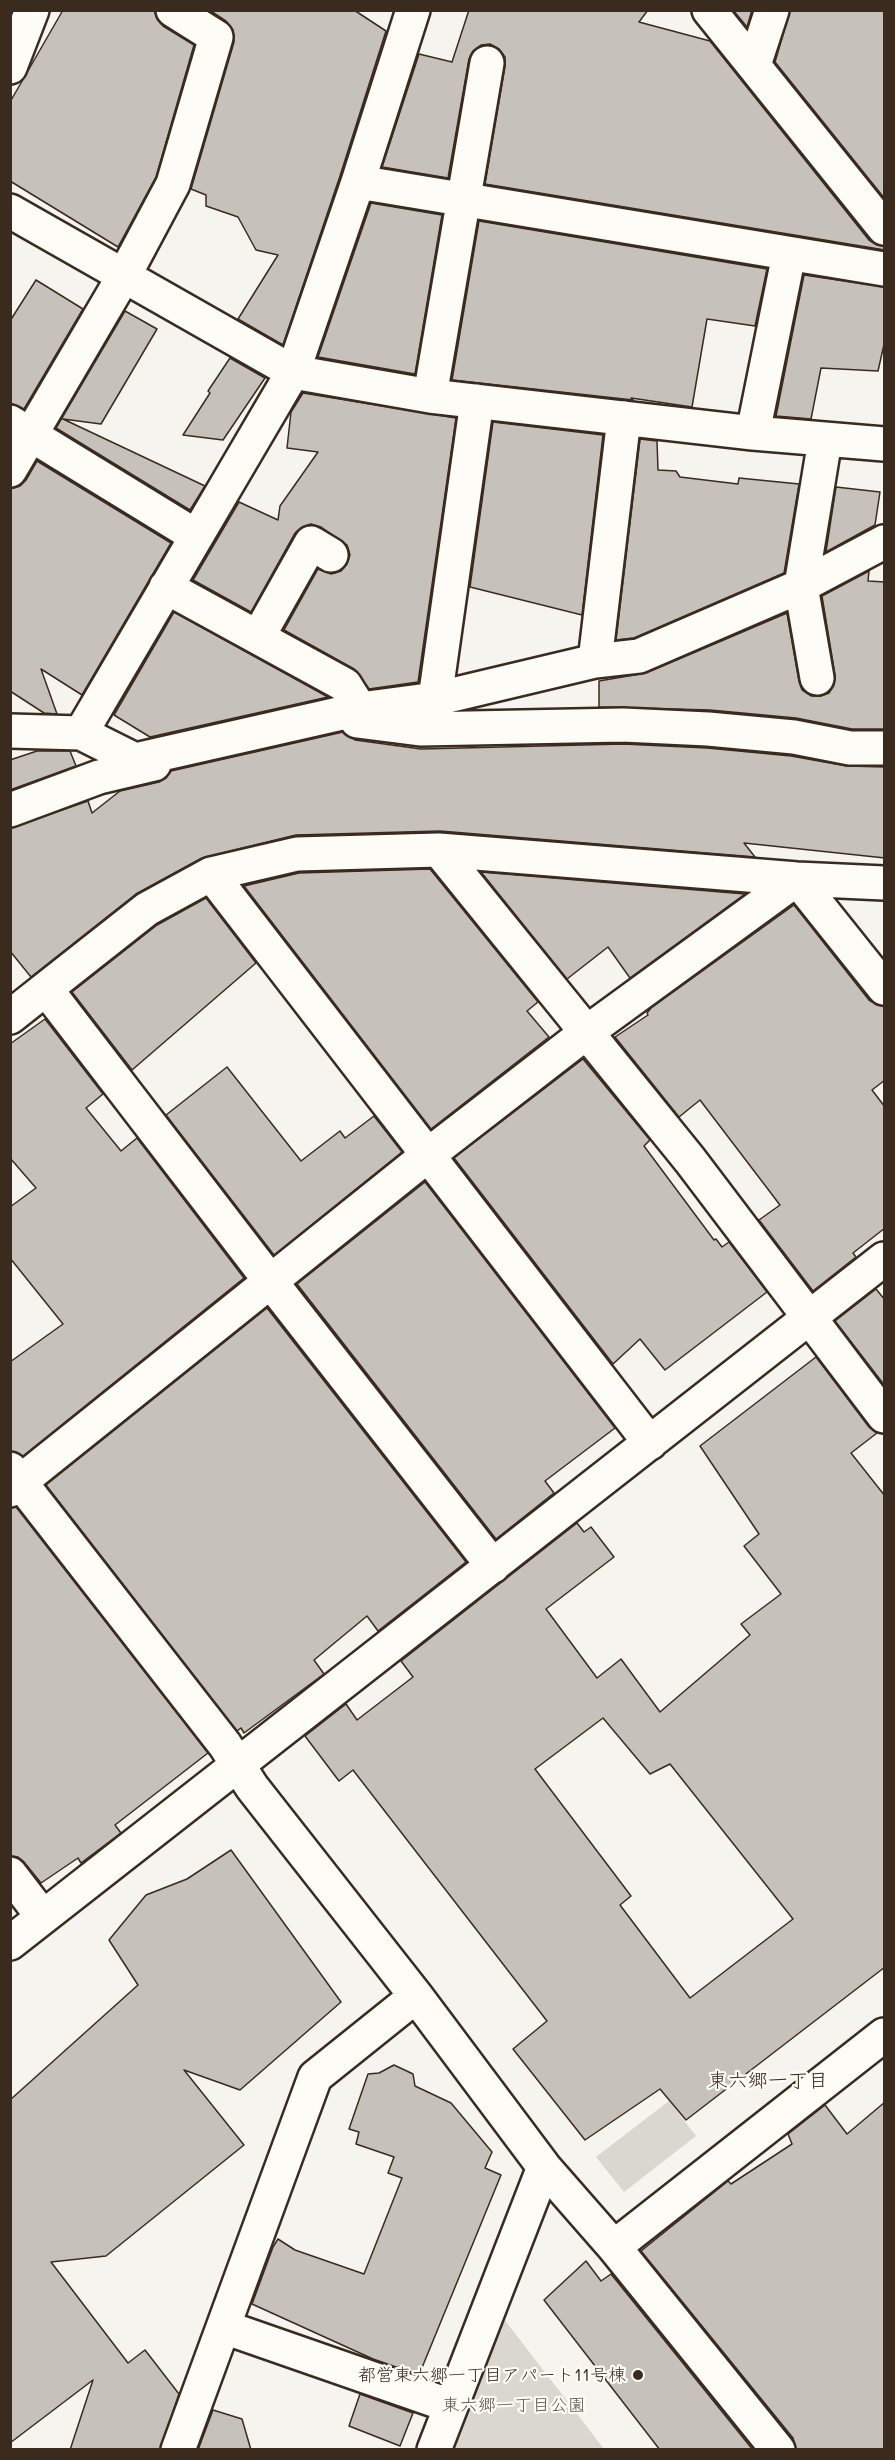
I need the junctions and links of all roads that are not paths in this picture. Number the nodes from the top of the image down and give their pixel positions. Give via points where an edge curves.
1 (32, 10) edge
2 (173, 10) edge
3 (709, 10) edge
4 (772, 10) edge
5 (407, 13) edge
6 (487, 63) dead end
7 (754, 65) junction
8 (10, 67) edge
9 (358, 182) junction
10 (463, 198) junction
11 (10, 211) edge
12 (885, 228) edge
13 (789, 254) junction
14 (885, 269) edge
15 (124, 274) junction
16 (292, 372) junction
17 (430, 396) junction
18 (477, 401) junction
19 (624, 418) junction
20 (21, 429) edge
21 (753, 433) junction
22 (825, 440) junction
23 (885, 444) edge
24 (10, 470) edge
25 (196, 536) junction
26 (885, 542) edge
27 (330, 555) dead end
28 (801, 586) junction
29 (166, 587) junction
30 (258, 637) junction
31 (595, 662) junction
32 (817, 678) dead end
33 (435, 699) junction
34 (360, 709) junction
35 (11, 730) edge
36 (81, 733) junction
37 (885, 748) edge
38 (10, 810) edge
39 (439, 850) junction
40 (211, 874) junction
41 (797, 879) junction
42 (885, 883) edge
43 (885, 988) edge
44 (46, 989) junction
45 (10, 1017) edge
46 (587, 1032) junction
47 (428, 1155) junction
48 (885, 1259) edge
49 (270, 1282) junction
50 (808, 1319) junction
51 (885, 1416) edge
52 (650, 1443) junction
53 (14, 1480) edge
54 (493, 1566) junction
55 (237, 1764) junction
56 (10, 1874) edge
57 (44, 1917) junction
58 (10, 1943) edge
59 (416, 1996) junction
60 (885, 2035) edge
61 (544, 2167) junction
62 (614, 2247) junction
63 (224, 2327) junction
64 (451, 2406) junction
65 (178, 2450) edge
66 (434, 2450) edge
67 (778, 2450) edge

1 - 8 street
2 - 15 street via 216,37 174,184
3 - 7 street
4 - 7 street
5 - 9 street
6 - 10 street
7 - 12 street
9 - 10 street
9 - 16 street
10 - 13 street
10 - 17 street
11 - 15 street
13 - 14 street
13 - 21 street
15 - 16 street
15 - 20 street
16 - 17 street
16 - 25 street
17 - 18 street
18 - 19 street
18 - 33 street
19 - 21 street
19 - 31 street
20 - 24 street
20 - 25 street
21 - 22 street
22 - 23 street
22 - 28 street
25 - 29 street
26 - 28 street
27 - 30 street via 311,543
28 - 31 street via 639,656
28 - 32 street
29 - 30 street
29 - 36 street
30 - 34 street via 345,685
31 - 33 street
33 - 34 street
34 - 36 street via 135,760
35 - 36 street
37 - 38 street via 850,748 795,737 697,728 611,725 420,729 358,720 99,777
39 - 40 street via 297,854
39 - 41 street
39 - 46 street
40 - 44 street via 147,909
40 - 47 street
41 - 42 street
41 - 43 street
41 - 46 street
44 - 45 street
44 - 49 street
46 - 47 street
46 - 50 street via 690,1160
47 - 49 street
47 - 52 street
48 - 50 street
49 - 53 street
49 - 54 street
50 - 51 street
50 - 52 street
52 - 54 street
53 - 55 street
54 - 55 street
55 - 57 street
55 - 59 street
56 - 57 street
57 - 58 street
59 - 61 street
59 - 63 street via 315,2078
60 - 62 street
61 - 62 street
61 - 64 street
62 - 67 street
63 - 64 street
63 - 65 street
64 - 66 street

